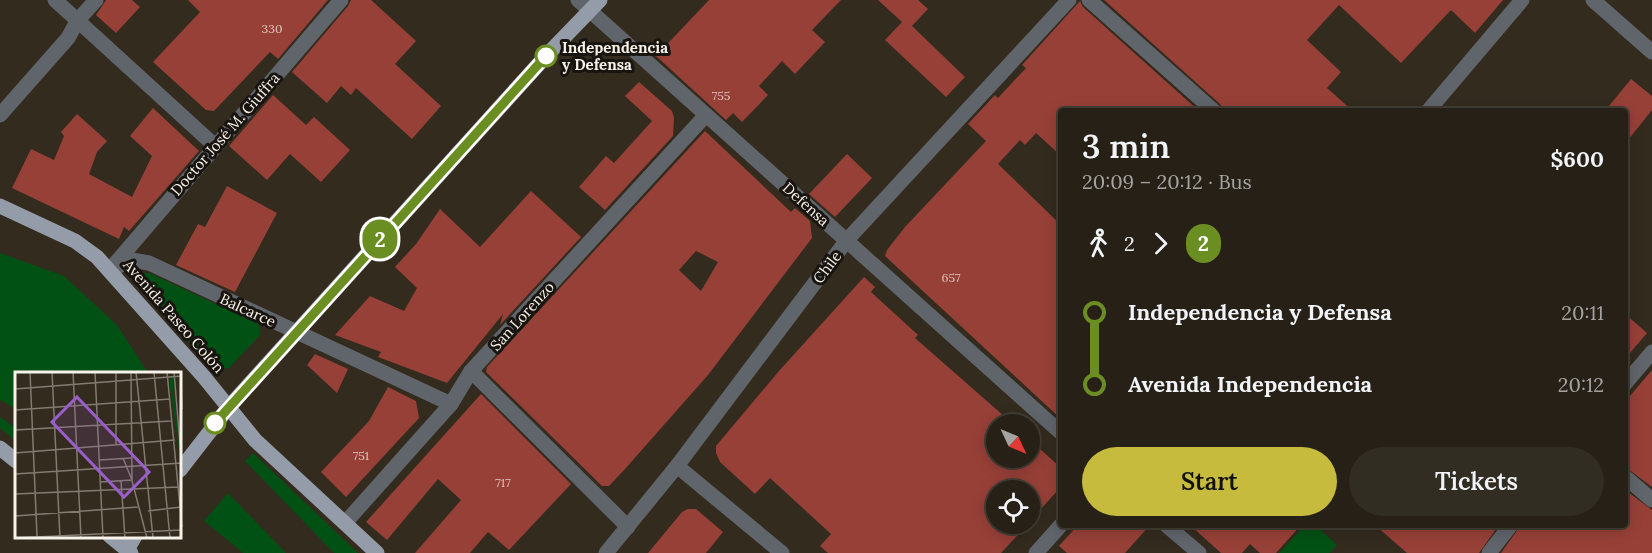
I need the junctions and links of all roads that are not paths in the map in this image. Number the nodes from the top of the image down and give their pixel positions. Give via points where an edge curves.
1 (55, 0) edge
2 (96, 0) edge
3 (341, 0) edge
4 (1069, 0) edge
5 (1089, 0) edge
6 (1522, 0) edge
7 (1593, 0) edge
8 (589, 3) edge
9 (78, 20) junction
10 (1652, 52) edge
11 (1211, 108) edge
12 (1431, 108) edge
13 (0, 115) edge
14 (706, 115) junction
15 (214, 145) junction
16 (0, 206) edge
17 (847, 240) junction
18 (110, 270) junction
19 (296, 333) junction
20 (1652, 352) edge
21 (471, 371) junction
22 (1628, 380) edge
23 (451, 404) junction
24 (228, 408) junction
25 (1058, 430) edge
26 (0, 448) edge
27 (15, 460) edge
28 (677, 466) junction
29 (182, 467) edge
30 (1628, 479) edge
31 (1652, 500) edge
32 (345, 523) junction
33 (628, 527) junction
34 (1058, 528) edge
35 (1170, 528) edge
36 (1509, 528) edge
37 (111, 538) edge
38 (135, 538) edge
39 (129, 552) edge
40 (377, 553) edge
41 (606, 553) edge
42 (782, 553) edge
43 (1036, 553) edge
44 (1199, 553) edge
45 (1489, 553) edge

1 - 9 street
2 - 9 street
3 - 15 street, Doctor José M. Giuffra
4 - 17 street, Chile
5 - 11 street
6 - 12 street
7 - 10 street
8 - 14 street, Defensa
8 - 19 main road
9 - 13 street via 68,38
9 - 15 street
14 - 17 street, Defensa
14 - 21 street, San Lorenzo
15 - 18 street, Doctor José M. Giuffra
16 - 18 main road, Avenida Paseo Colón via 75,241
17 - 25 street, Defensa
17 - 28 street, Chile
18 - 19 street, Balcarce via 132,260 149,263
18 - 24 main road, Avenida Paseo Colón
19 - 23 street, Balcarce
19 - 24 main road
20 - 22 street
21 - 23 street, San Lorenzo
21 - 33 street
23 - 32 street, San Lorenzo
24 - 29 main road
24 - 32 main road, Avenida Paseo Colón via 255,440
26 - 27 main road
28 - 33 street, Chile
28 - 42 street
30 - 31 street
32 - 40 main road, Avenida Paseo Colón
33 - 41 street, Chile
34 - 43 street
35 - 44 street
36 - 45 street
37 - 39 main road
38 - 39 main road

